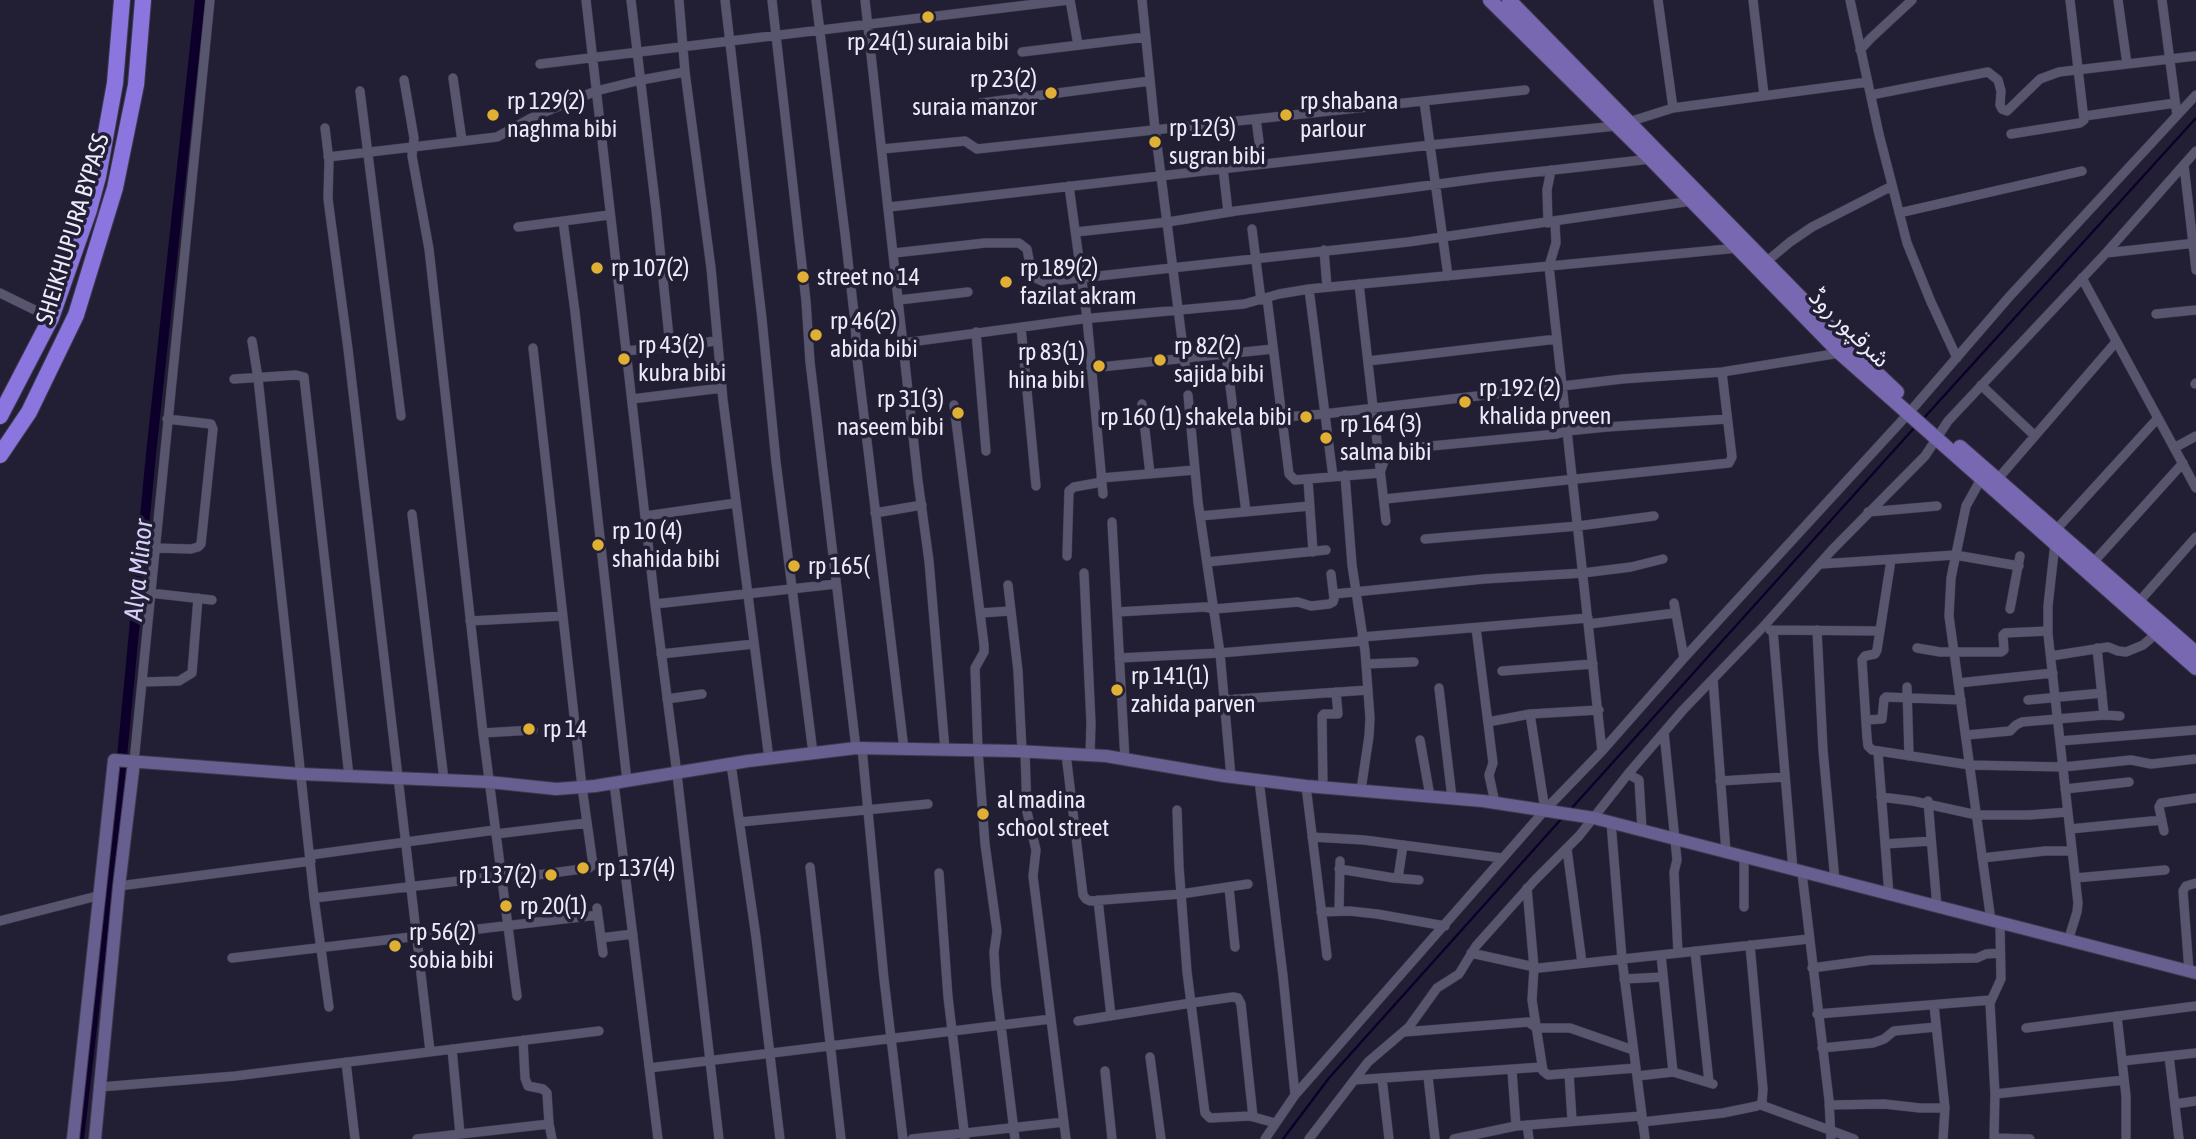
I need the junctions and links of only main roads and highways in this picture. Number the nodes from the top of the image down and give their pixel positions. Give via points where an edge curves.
1 (122, 0) edge
2 (143, 0) edge
3 (1490, 0) edge
4 (1508, 0) edge
5 (1623, 123) junction
6 (1915, 415) junction
7 (0, 416) edge
8 (0, 455) edge
9 (2134, 607) junction
10 (2196, 653) edge
11 (2196, 668) edge

1 - 7 highway, SHEIKHUPURA BYPASS via 115,83 89,210 51,318
2 - 8 highway, SHEIKHUPURA BYPASS via 136,85 117,176 76,315 29,412
3 - 5 main road, شرقپور روڈ
4 - 5 main road, شرقپور روڈ
5 - 6 main road, شرقپور روڈ
5 - 6 main road, شرقپور روڈ via 1651,159 1840,353
6 - 9 main road, شرقپور روڈ
9 - 10 main road, شرقپور روڈ
9 - 11 main road, شرقپور روڈ

